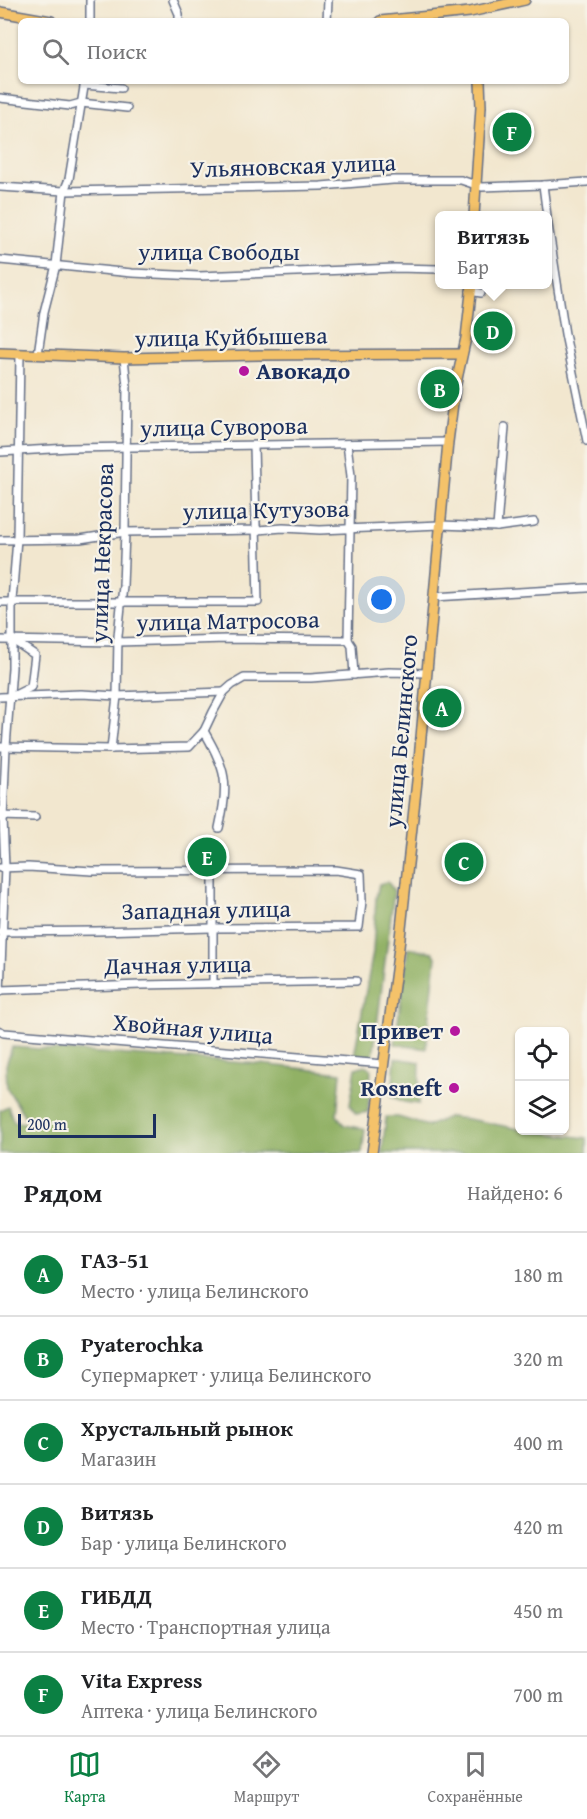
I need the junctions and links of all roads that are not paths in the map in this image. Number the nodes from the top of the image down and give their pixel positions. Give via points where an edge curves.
1 (90, 0) edge
2 (173, 0) edge
3 (328, 0) edge
4 (525, 0) edge
5 (0, 12) edge
6 (471, 17) edge
7 (34, 18) edge
8 (90, 18) edge
9 (179, 18) edge
10 (327, 18) edge
11 (448, 18) edge
12 (84, 84) edge
13 (91, 84) edge
14 (480, 84) edge
15 (121, 88) dead end
16 (0, 98) edge
17 (81, 103) junction
18 (127, 108) dead end
19 (587, 182) edge
20 (476, 185) junction
21 (543, 186) junction
22 (0, 187) edge
23 (64, 191) junction
24 (474, 211) edge
25 (546, 211) edge
26 (552, 250) edge
27 (0, 260) edge
28 (56, 265) junction
29 (435, 269) edge
30 (471, 289) edge
31 (473, 289) edge
32 (481, 293) dead end
33 (0, 353) edge
34 (20, 354) junction
35 (38, 354) junction
36 (462, 354) junction
37 (124, 358) junction
38 (505, 427) dead end
39 (587, 441) edge
40 (448, 442) junction
41 (347, 444) junction
42 (254, 446) junction
43 (125, 448) junction
44 (0, 452) edge
45 (19, 452) junction
46 (534, 522) dead end
47 (440, 525) junction
48 (497, 527) junction
49 (350, 528) junction
50 (258, 530) junction
51 (125, 532) junction
52 (17, 539) junction
53 (0, 540) edge
54 (587, 588) edge
55 (434, 597) junction
56 (12, 601) junction
57 (0, 602) edge
58 (120, 603) junction
59 (0, 640) edge
60 (11, 640) junction
61 (348, 640) junction
62 (117, 642) junction
63 (426, 672) junction
64 (354, 675) junction
65 (224, 692) junction
66 (117, 696) junction
67 (0, 697) edge
68 (9, 698) junction
69 (204, 731) junction
70 (3, 747) edge
71 (111, 749) junction
72 (2, 816) edge
73 (35, 817) dead end
74 (219, 828) dead end
75 (2, 868) edge
76 (213, 871) junction
77 (212, 928) junction
78 (1, 932) edge
79 (356, 981) dead end
80 (213, 984) junction
81 (0, 991) edge
82 (0, 1031) edge
83 (384, 1064) junction
84 (372, 1153) edge

1 - 8 street
2 - 9 street
3 - 10 street
4 - 6 main road
5 - 7 main road
6 - 11 main road
12 - 17 street
13 - 15 street
14 - 20 main road
16 - 17 street
17 - 18 street
17 - 23 street
19 - 21 street, Ульяновская улица
20 - 21 street, Ульяновская улица
20 - 23 street, Ульяновская улица via 461,180 393,180 321,186
20 - 24 main road
21 - 25 street
22 - 23 street, Ульяновская улица
23 - 28 street
26 - 39 street
27 - 28 street, улица Свободы
28 - 29 street, улица Свободы via 199,276
28 - 35 street
30 - 36 main road, улица Белинского
31 - 32 street
33 - 34 main road, улица Куйбышева
34 - 35 main road, улица Куйбышева
34 - 45 street
35 - 37 main road, улица Куйбышева
36 - 37 main road, улица Куйбышева
36 - 40 main road, улица Белинского
37 - 43 street, улица Некрасова
38 - 48 street
40 - 41 street, улица Суворова
40 - 47 main road, улица Белинского
41 - 42 street, улица Суворова
41 - 49 street
42 - 43 street, улица Суворова
42 - 50 street
43 - 45 street, улица Суворова
43 - 51 street, улица Некрасова
44 - 45 street, улица Суворова
45 - 52 street
46 - 48 street, улица Кутузова
47 - 48 street, улица Кутузова
47 - 49 street, улица Кутузова
47 - 55 main road, улица Белинского
49 - 50 street, улица Кутузова
49 - 61 street
50 - 51 street, улица Кутузова
50 - 58 street via 258,602
51 - 52 street, улица Кутузова via 80,539
51 - 58 street, улица Некрасова
52 - 53 street, улица Кутузова
52 - 56 street
54 - 55 street
55 - 63 main road, улица Белинского
56 - 57 street
56 - 58 street
56 - 60 street
58 - 62 street, улица Некрасова
59 - 60 street, улица Матросова
60 - 62 street, улица Матросова
60 - 68 street
60 - 68 street via 35,655 31,687
61 - 62 street, улица Матросова
61 - 64 street
62 - 66 street, улица Некрасова
63 - 64 street
63 - 83 main road, улица Белинского
64 - 65 street via 244,678
65 - 66 street
65 - 69 street
66 - 68 street
66 - 71 street, улица Некрасова
67 - 68 street
68 - 70 street
69 - 71 street via 189,747
69 - 74 street via 220,759 226,783
70 - 71 street
70 - 72 street
72 - 73 street
72 - 75 street
75 - 76 street
75 - 78 street
76 - 77 street
76 - 77 street, Западная улица via 336,870 361,874 362,901 359,927
77 - 78 street, Западная улица
77 - 80 street
78 - 81 street
79 - 80 street, Дачная улица
80 - 81 street, Дачная улица
82 - 83 street, Хвойная улица
83 - 84 main road, улица Белинского

